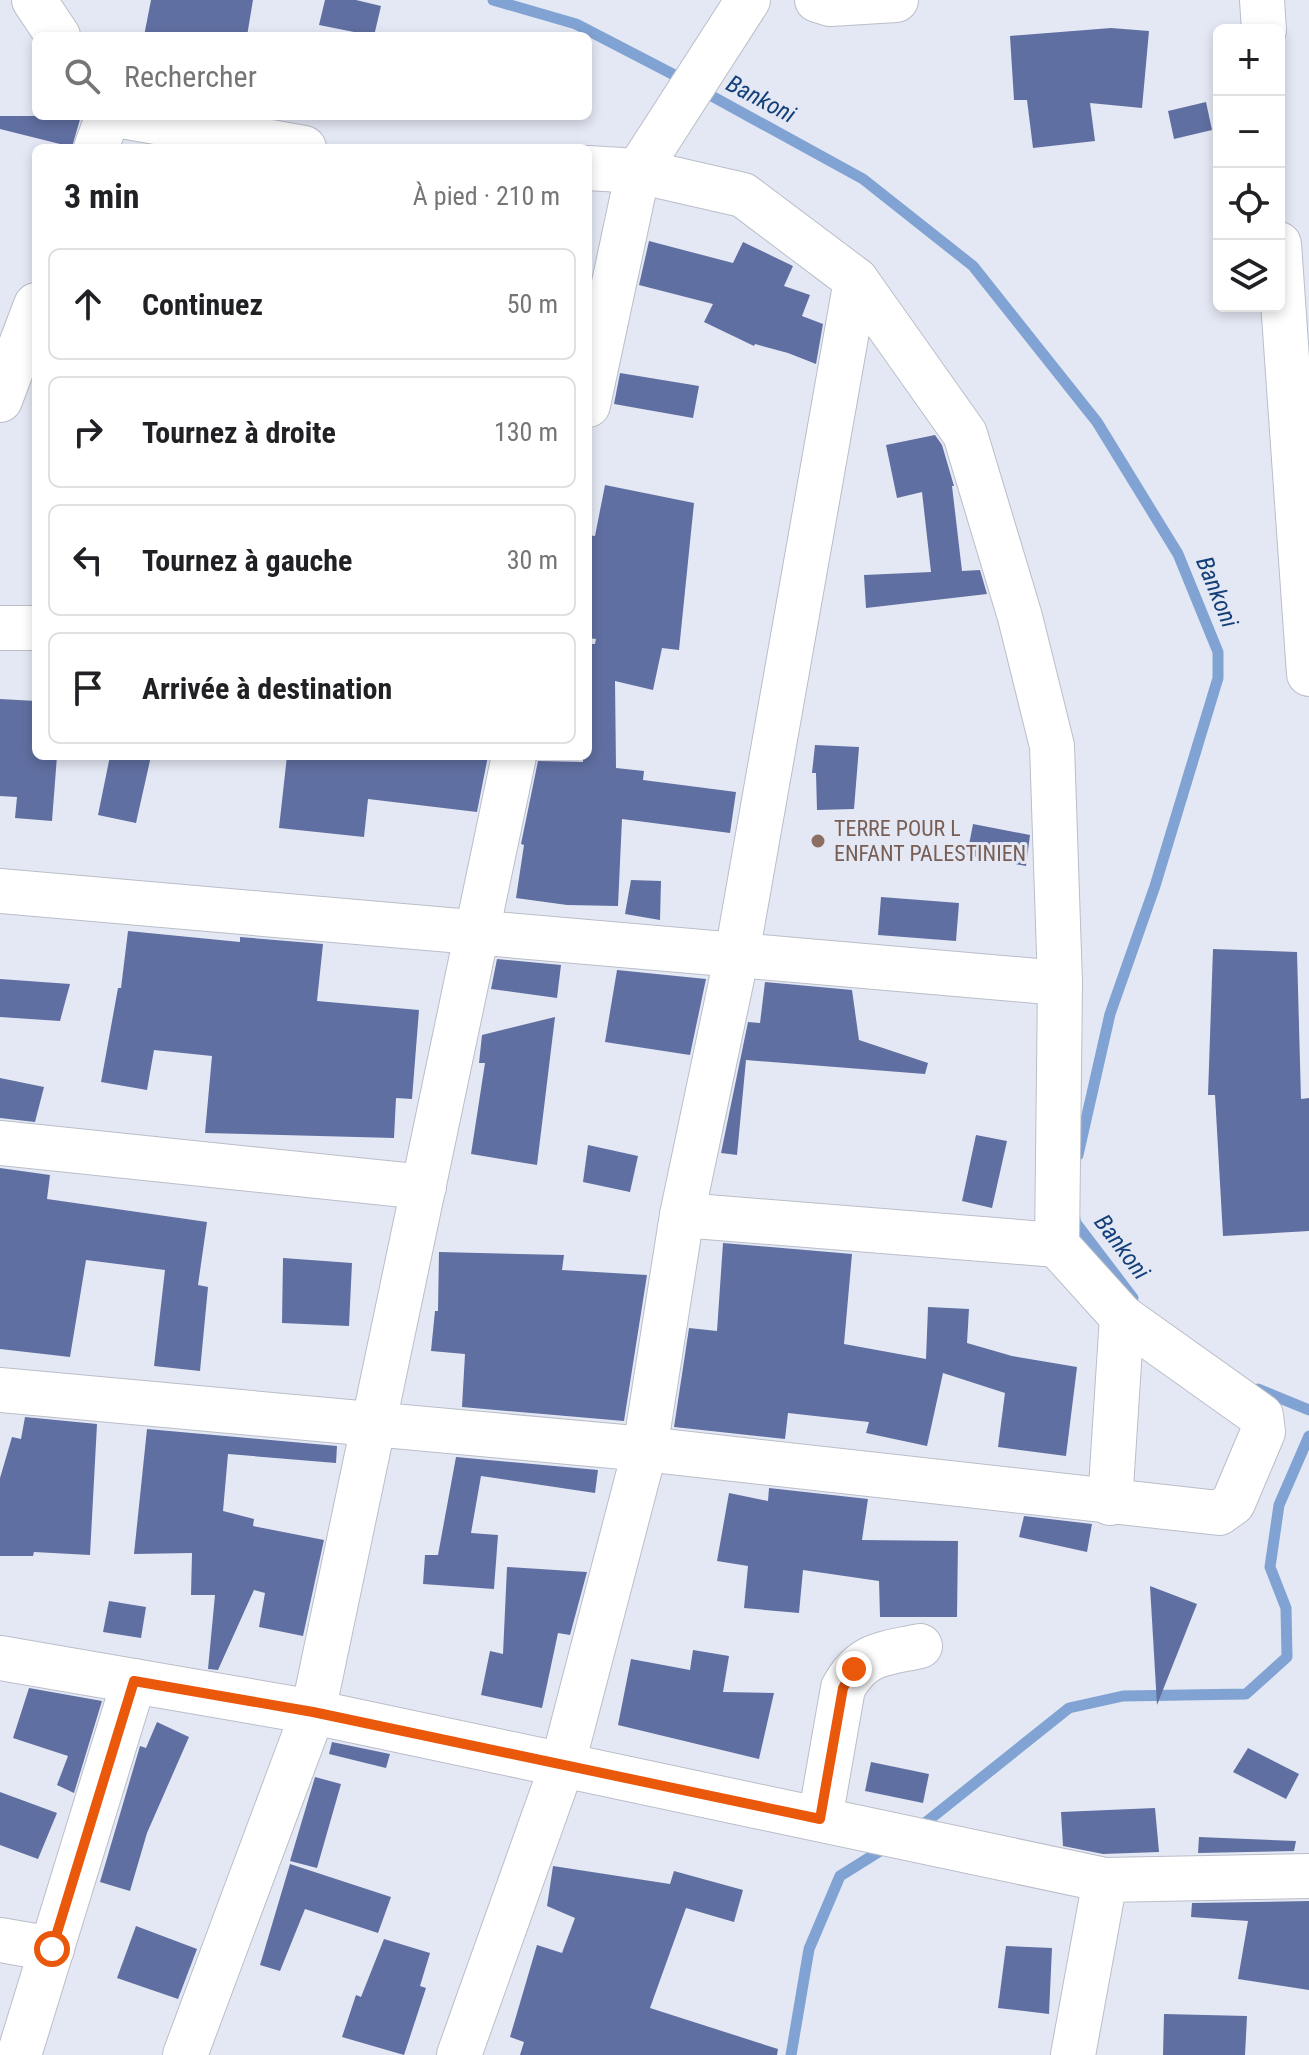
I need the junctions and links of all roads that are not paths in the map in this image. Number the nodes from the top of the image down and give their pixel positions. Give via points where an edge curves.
1 (34, 0) edge
2 (896, 0) edge
3 (1262, 0) edge
4 (825, 1) edge
5 (743, 8) edge
6 (1264, 24) edge
7 (55, 32) edge
8 (106, 120) edge
9 (141, 120) edge
10 (98, 144) edge
11 (254, 144) edge
12 (592, 168) edge
13 (638, 171) junction
14 (856, 280) junction
15 (1284, 312) edge
16 (32, 316) edge
17 (592, 386) edge
18 (0, 400) edge
19 (0, 628) edge
20 (32, 628) edge
21 (1309, 674) edge
22 (513, 760) edge
23 (0, 891) edge
24 (477, 932) junction
25 (737, 954) junction
26 (1060, 983) junction
27 (0, 1143) edge
28 (424, 1187) junction
29 (682, 1215) junction
30 (1057, 1245) junction
31 (1122, 1317) junction
32 (0, 1390) edge
33 (373, 1426) junction
34 (645, 1449) junction
35 (1110, 1503) junction
36 (920, 1646) dead end
37 (0, 1658) edge
38 (134, 1681) junction
39 (313, 1712) junction
40 (563, 1763) junction
41 (820, 1819) junction
42 (1309, 1876) edge
43 (1105, 1880) junction
44 (0, 1940) edge
45 (52, 1949) junction
46 (19, 2055) edge
47 (185, 2055) edge
48 (459, 2055) edge
49 (1073, 2055) edge

1 - 7 street
2 - 4 street
3 - 6 street
5 - 13 street
8 - 10 street
9 - 11 street
12 - 13 street
13 - 14 street via 743,195
13 - 17 street
14 - 25 street
14 - 26 street via 965,434 1020,617 1052,746
15 - 21 street
16 - 18 street
19 - 20 street
22 - 24 street
23 - 24 street
24 - 25 street
24 - 28 street
25 - 26 street
25 - 29 street
26 - 30 street
27 - 28 street
28 - 33 street
29 - 30 street
29 - 34 street
30 - 31 street
31 - 35 street
31 - 35 street via 1264,1423 1233,1503 1219,1513
32 - 33 street
33 - 34 street
33 - 39 street
34 - 35 street
34 - 40 street
36 - 41 street via 868,1658 843,1688
37 - 38 street
38 - 39 street
38 - 45 street
39 - 40 street
39 - 47 street
40 - 41 street
40 - 48 street
41 - 43 street
42 - 43 street
43 - 49 street
44 - 45 street
45 - 46 street

